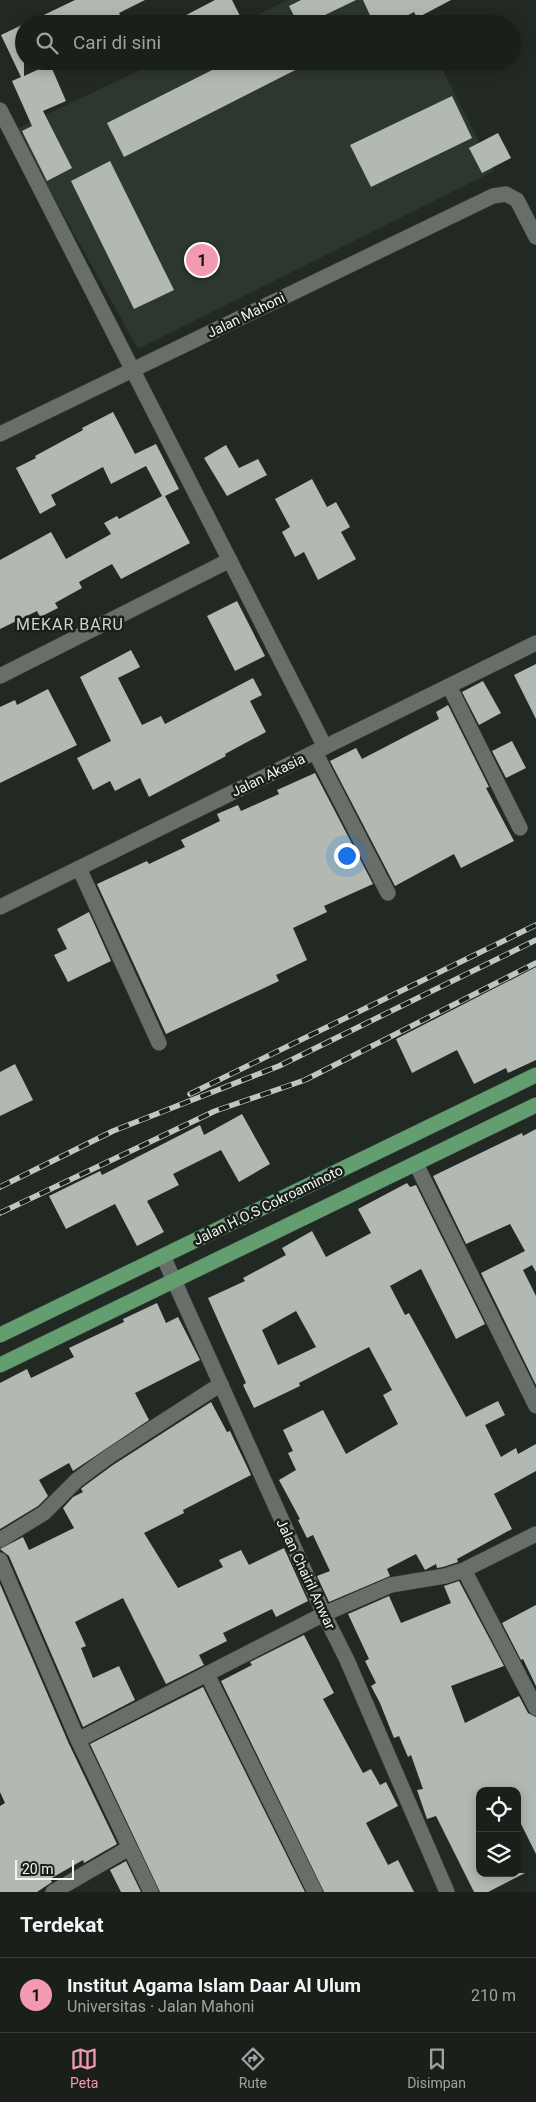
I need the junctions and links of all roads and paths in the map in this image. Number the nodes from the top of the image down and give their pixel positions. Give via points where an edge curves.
1 (0, 110) edge
2 (536, 237) edge
3 (133, 370) junction
4 (0, 434) edge
5 (230, 560) junction
6 (536, 643) edge
7 (0, 676) edge
8 (449, 686) junction
9 (320, 750) junction
10 (520, 828) dead end
11 (79, 868) junction
12 (388, 893) dead end
13 (0, 907) edge
14 (160, 1043) dead end
15 (536, 1075) edge
16 (536, 1105) edge
17 (416, 1164) junction
18 (163, 1256) junction
19 (175, 1280) junction
20 (0, 1335) edge
21 (0, 1365) edge
22 (221, 1384) junction
23 (536, 1406) edge
24 (536, 1534) edge
25 (0, 1540) edge
26 (0, 1560) edge
27 (464, 1570) junction
28 (324, 1614) junction
29 (208, 1674) junction
30 (536, 1708) edge
31 (78, 1740) junction
32 (129, 1848) junction
33 (53, 1892) edge
34 (151, 1892) edge
35 (315, 1892) edge
36 (447, 1892) edge

1 - 3 street
2 - 3 street, Jalan Mahoni via 517,200 506,194 493,196
3 - 4 street, Jalan Mahoni
3 - 5 street
5 - 7 street
5 - 9 street
6 - 8 street, Jalan Akasia
8 - 9 street, Jalan Akasia
8 - 10 street
9 - 11 street, Jalan Akasia
9 - 12 street
11 - 13 street, Jalan Akasia
11 - 14 street
15 - 18 main road, Jalan H.O.S Cokroaminoto
16 - 17 main road, Jalan H.O.S Cokroaminoto
17 - 19 main road, Jalan H.O.S Cokroaminoto
17 - 23 street
18 - 19 street, Jalan Chairil Anwar
18 - 20 main road, Jalan H.O.S Cokroaminoto
19 - 21 main road, Jalan H.O.S Cokroaminoto
19 - 22 street, Jalan Chairil Anwar
22 - 25 street via 108,1457 77,1480 44,1513
22 - 28 street, Jalan Chairil Anwar
24 - 27 street
26 - 31 street
27 - 28 street via 391,1585
27 - 30 street
28 - 29 street
28 - 36 street, Jalan Chairil Anwar
29 - 31 street
29 - 35 street
31 - 32 street
32 - 33 street
32 - 34 street

